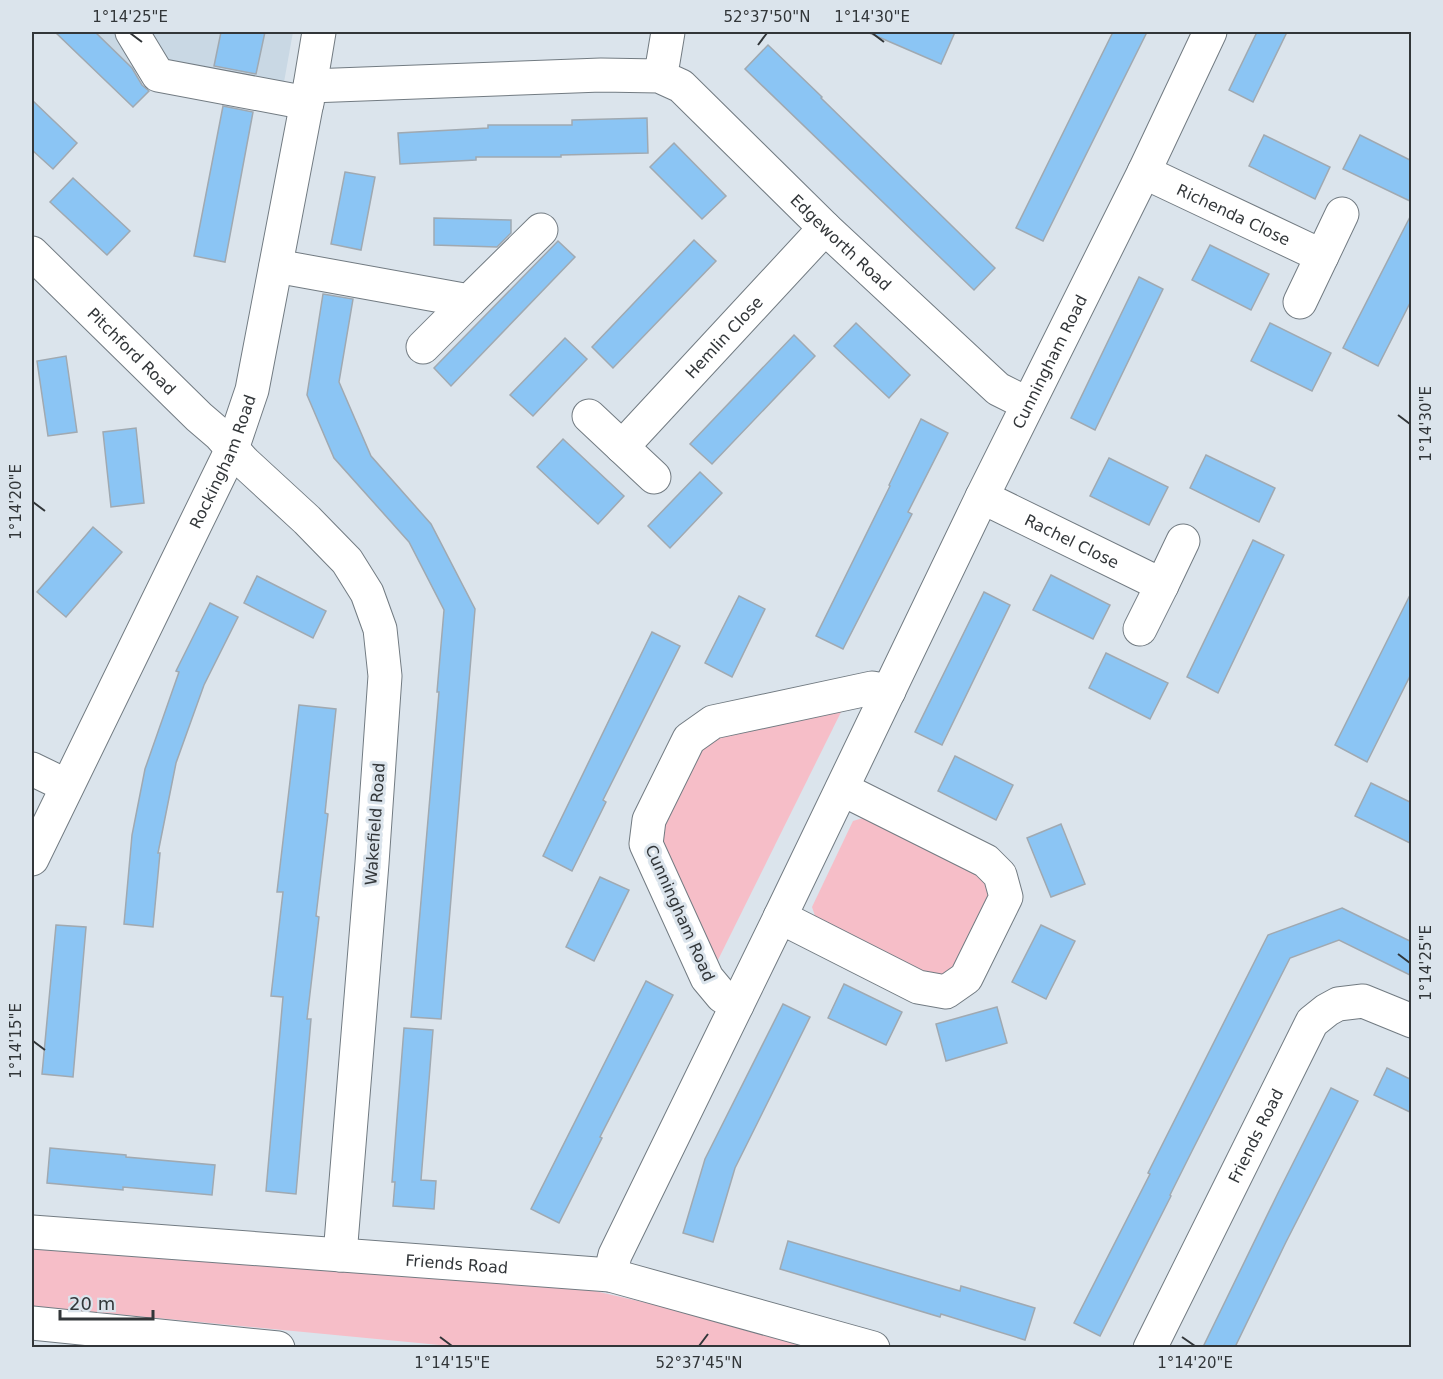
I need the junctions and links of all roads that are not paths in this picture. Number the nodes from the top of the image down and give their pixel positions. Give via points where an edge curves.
1 (132, 32) edge
2 (320, 32) edge
3 (668, 32) edge
4 (1210, 32) edge
5 (658, 76) junction
6 (309, 95) junction
7 (1144, 172) junction
8 (1342, 214) dead end
9 (825, 228) junction
10 (541, 230) dead end
11 (32, 253) edge
12 (1322, 256) junction
13 (276, 266) junction
14 (469, 301) junction
15 (1300, 302) dead end
16 (423, 347) dead end
17 (1028, 404) junction
18 (589, 416) dead end
19 (622, 447) junction
20 (232, 449) junction
21 (654, 477) dead end
22 (982, 497) junction
23 (1183, 541) dead end
24 (1162, 585) junction
25 (1140, 629) dead end
26 (889, 691) junction
27 (32, 769) edge
28 (67, 786) junction
29 (842, 789) junction
30 (32, 859) edge
31 (780, 917) junction
32 (737, 1005) junction
33 (1412, 1022) edge
34 (32, 1232) edge
35 (340, 1255) junction
36 (610, 1275) junction
37 (32, 1323) edge
38 (221, 1345) edge
39 (278, 1347) edge
40 (873, 1347) edge
41 (1150, 1347) edge

1 - 6 street, Edgeworth Road via 158,75
2 - 6 street, Rockingham Road
3 - 5 street
4 - 7 street, Cunningham Road
5 - 6 street, Edgeworth Road via 601,75
5 - 9 street, Edgeworth Road via 681,86
6 - 13 street, Rockingham Road
7 - 12 street, Richenda Close
7 - 17 street, Cunningham Road
8 - 12 street
9 - 17 street, Edgeworth Road via 998,389
9 - 19 street, Hemlin Close
10 - 14 street
11 - 20 street, Pitchford Road
12 - 15 street
13 - 14 street
13 - 20 street, Rockingham Road via 252,390
14 - 16 street
17 - 22 street, Cunningham Road
18 - 19 street
19 - 21 street
20 - 28 street, Rockingham Road
20 - 35 street, Wakefield Road via 347,561 367,594 380,629 385,676
22 - 24 street, Rachel Close
22 - 26 street, Cunningham Road
23 - 24 street
24 - 25 street
26 - 29 street, Cunningham Road
26 - 32 street, Cunningham Road via 872,688 713,722 689,740 649,820 646,844 707,978 722,996
27 - 28 street
28 - 30 street, Rockingham Road
29 - 31 street, Cunningham Road
29 - 31 street via 986,861 1000,875 1006,897 966,978 946,992 918,987
31 - 32 street, Cunningham Road
32 - 36 street, Cunningham Road via 615,1255
33 - 41 street, Friends Road via 1363,1001 1338,1004 1312,1022
34 - 35 street, Friends Road
35 - 36 street, Friends Road
36 - 40 street, Friends Road
37 - 38 street
38 - 39 street

